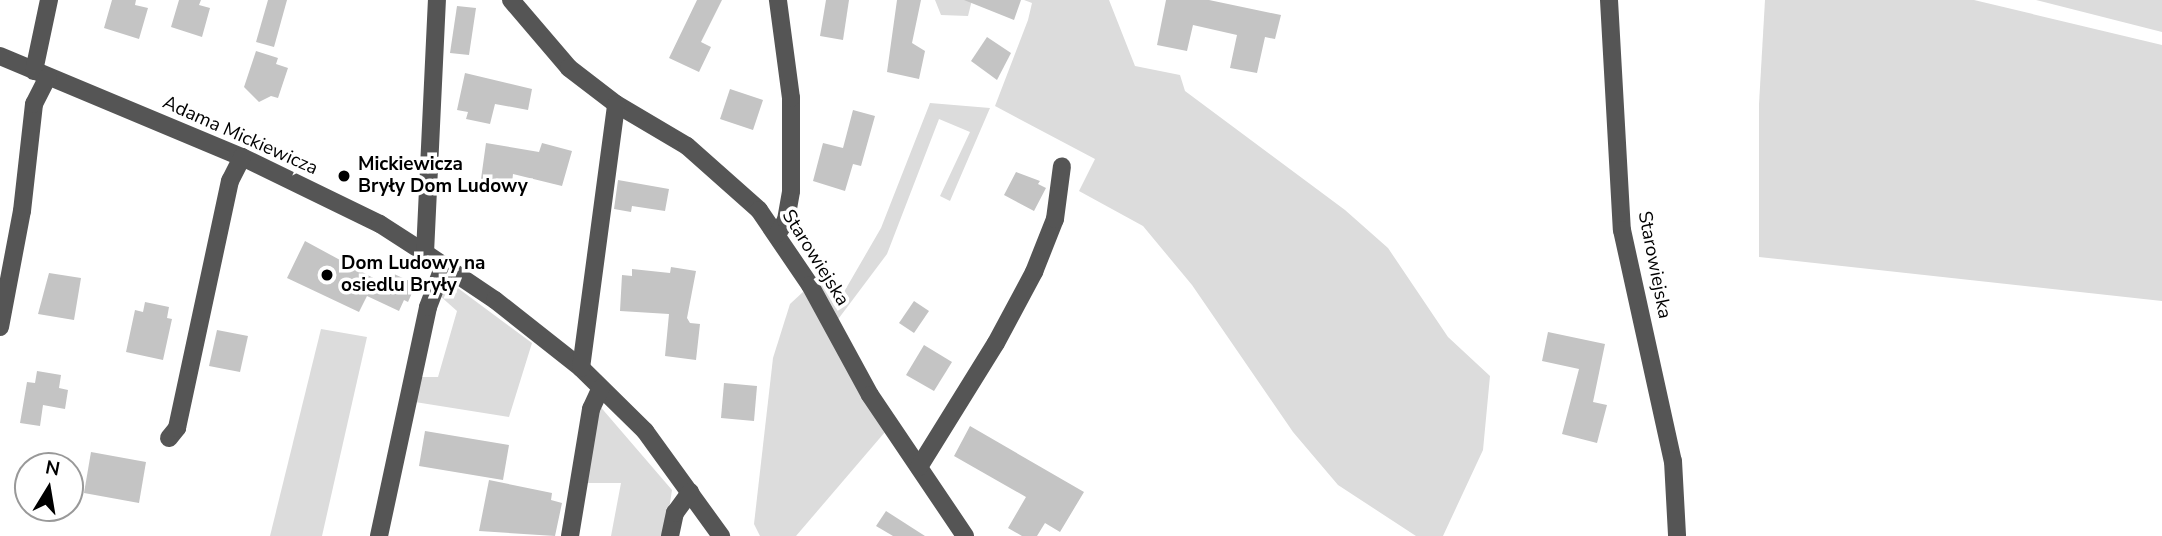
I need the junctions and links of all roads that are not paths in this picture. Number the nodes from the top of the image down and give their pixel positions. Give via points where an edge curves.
1 (49, 0) edge
2 (437, 0) edge
3 (778, 0) edge
4 (1609, 0) edge
5 (518, 4) edge
6 (0, 56) edge
7 (41, 74) junction
8 (616, 104) junction
9 (242, 157) junction
10 (1062, 166) dead end
11 (778, 233) junction
12 (425, 253) junction
13 (444, 265) junction
14 (0, 327) edge
15 (581, 368) junction
16 (601, 388) junction
17 (169, 439) dead end
18 (919, 467) junction
19 (690, 492) junction
20 (379, 536) edge
21 (570, 536) edge
22 (670, 536) edge
23 (721, 536) edge
24 (965, 536) edge
25 (1676, 536) edge

1 - 7 street
2 - 12 street
3 - 11 street via 791,112 789,210
4 - 25 street, Starowiejska via 1622,230 1672,461
5 - 8 street, Starowiejska via 569,68
6 - 7 street, Adama Mickiewicza
7 - 9 street, Adama Mickiewicza
7 - 14 street
8 - 11 street, Starowiejska via 710,164
8 - 15 street
9 - 12 street, Adama Mickiewicza via 380,224
9 - 17 street via 230,181 177,428
10 - 18 street via 1055,219 1034,272
11 - 18 street, Starowiejska via 870,395
12 - 13 street, Adama Mickiewicza
13 - 15 street, Adama Mickiewicza
13 - 20 street via 428,307
15 - 16 street, Adama Mickiewicza
16 - 19 street, Adama Mickiewicza via 645,431
16 - 21 street via 592,409
18 - 24 street, Starowiejska
19 - 22 street via 675,513
19 - 23 street, Adama Mickiewicza

